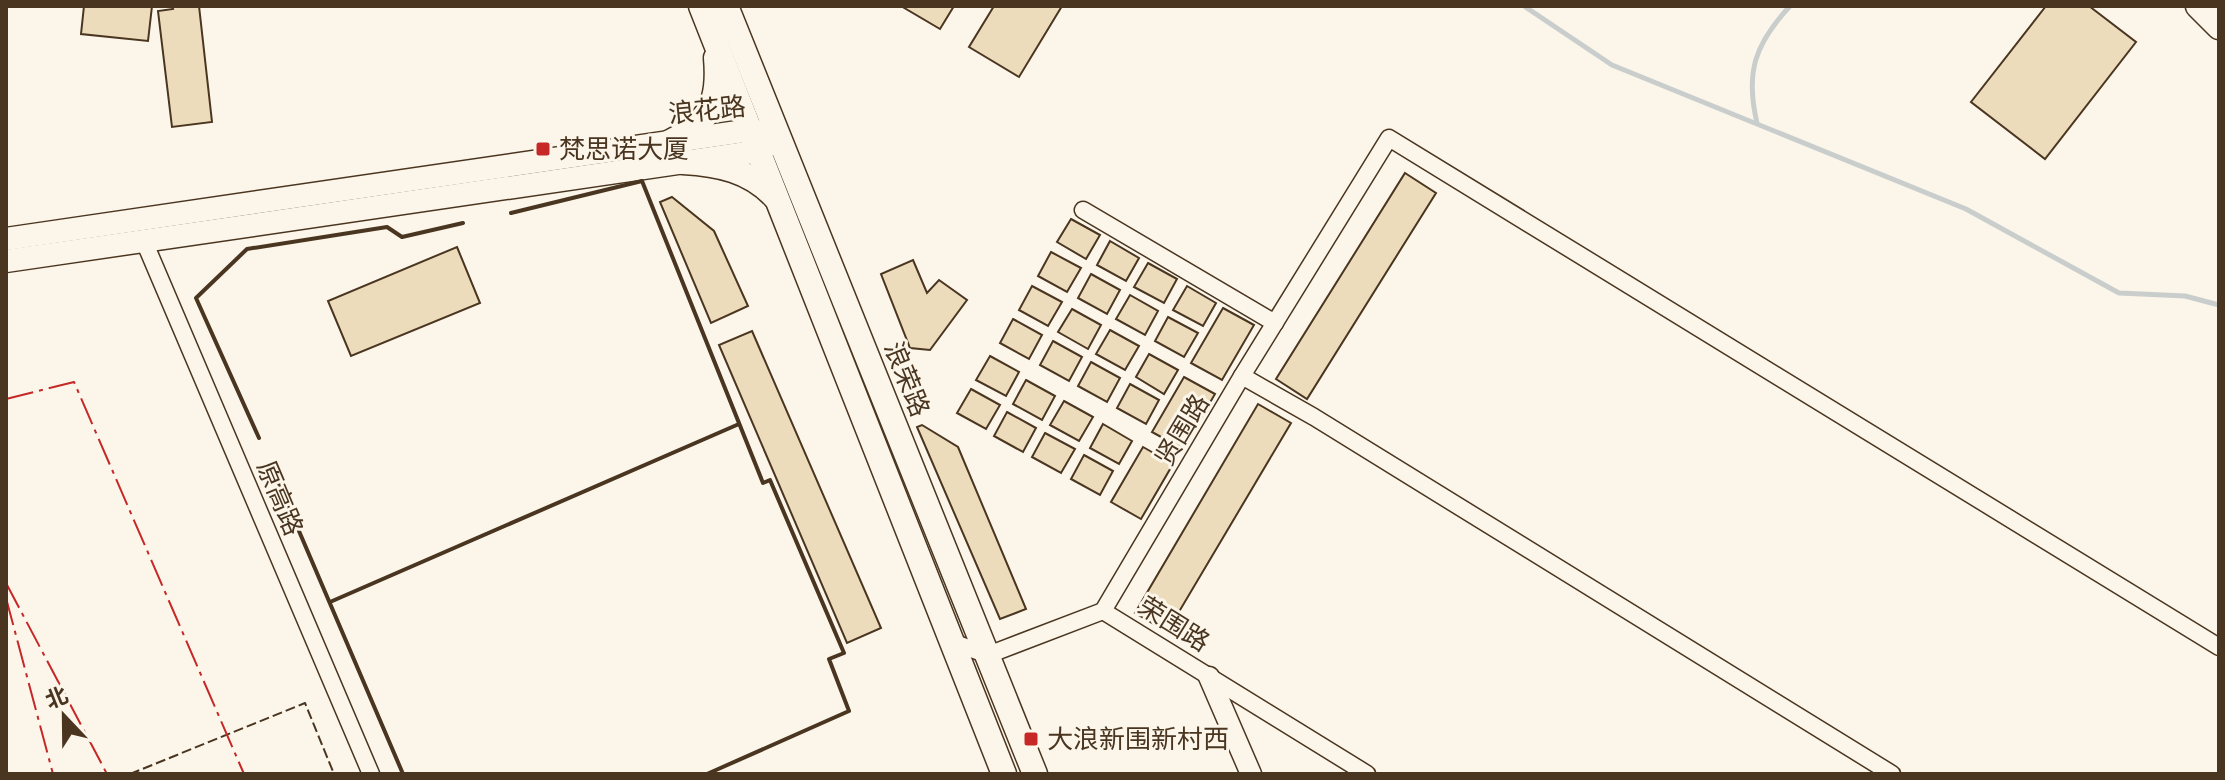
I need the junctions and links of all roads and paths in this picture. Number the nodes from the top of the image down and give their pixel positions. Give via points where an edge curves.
1 (701, 6) edge
2 (726, 6) edge
3 (2198, 6) edge
4 (2219, 27) edge
5 (714, 39) junction
6 (779, 135) junction
7 (755, 140) junction
8 (676, 152) junction
9 (780, 203) junction
10 (1083, 210) dead end
11 (6, 239) edge
12 (144, 241) junction
13 (6, 261) edge
14 (1275, 323) junction
15 (1242, 376) junction
16 (1103, 611) junction
17 (952, 642) junction
18 (2219, 647) edge
19 (988, 655) junction
20 (1209, 677) junction
21 (371, 774) edge
22 (1004, 774) edge
23 (1035, 774) edge
24 (1251, 774) edge
25 (1367, 774) edge
26 (1892, 774) edge

1 - 5 main road, 浪荣路
2 - 6 main road, 浪荣路
3 - 4 main road
5 - 7 main road, 浪荣路
5 - 8 main road via 717,87 709,111
6 - 7 main road, 浪花路
6 - 19 main road, 浪荣路
7 - 8 main road, 浪花路
7 - 9 main road, 浪荣路
8 - 9 main road via 748,175
8 - 11 main road, 浪花路
8 - 12 main road, 浪花路
9 - 17 main road, 浪荣路
10 - 14 street
12 - 13 main road, 浪花路
12 - 21 street, 原高路
14 - 15 street, 贤围路
14 - 18 street, 贤围路 via 1389,138
15 - 16 street, 贤围路
15 - 26 street
16 - 19 street
16 - 20 street, 荣围路
17 - 19 street
17 - 22 main road, 浪荣路
19 - 23 main road, 浪荣路
20 - 24 street, 荣围路
20 - 25 street

